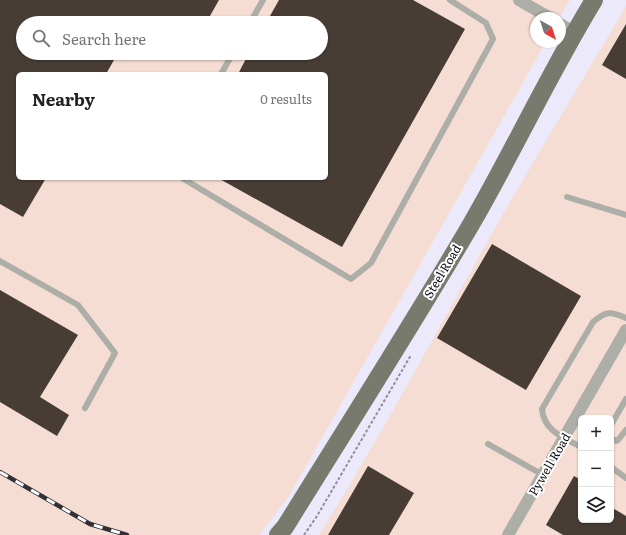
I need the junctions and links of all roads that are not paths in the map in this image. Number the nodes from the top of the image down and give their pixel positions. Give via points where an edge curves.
1 (263, 0) edge
2 (450, 0) edge
3 (519, 0) edge
4 (594, 0) edge
5 (540, 12) edge
6 (254, 16) edge
7 (567, 28) edge
8 (229, 60) edge
9 (222, 72) edge
10 (185, 180) edge
11 (567, 197) dead end
12 (626, 215) edge
13 (0, 261) edge
14 (626, 318) edge
15 (626, 332) edge
16 (626, 399) edge
17 (85, 408) dead end
18 (614, 420) edge
19 (626, 430) edge
20 (564, 438) junction
21 (614, 440) edge
22 (488, 444) dead end
23 (578, 445) edge
24 (614, 469) edge
25 (543, 475) junction
26 (626, 478) edge
27 (278, 535) edge
28 (508, 535) edge

1 - 6 lane
2 - 10 lane via 486,23 493,39 371,262 351,279
3 - 5 street
4 - 7 main road, Steel Road
7 - 27 main road, Steel Road via 473,220 378,378
8 - 9 lane
11 - 12 lane
13 - 17 lane via 78,305 115,353
14 - 20 lane via 613,312 600,316 593,322 542,408 544,421
15 - 20 street, Pywell Road
16 - 18 lane
19 - 21 lane via 618,440
20 - 23 lane
20 - 25 street, Pywell Road
22 - 25 lane
24 - 26 lane
25 - 28 street, Pywell Road

